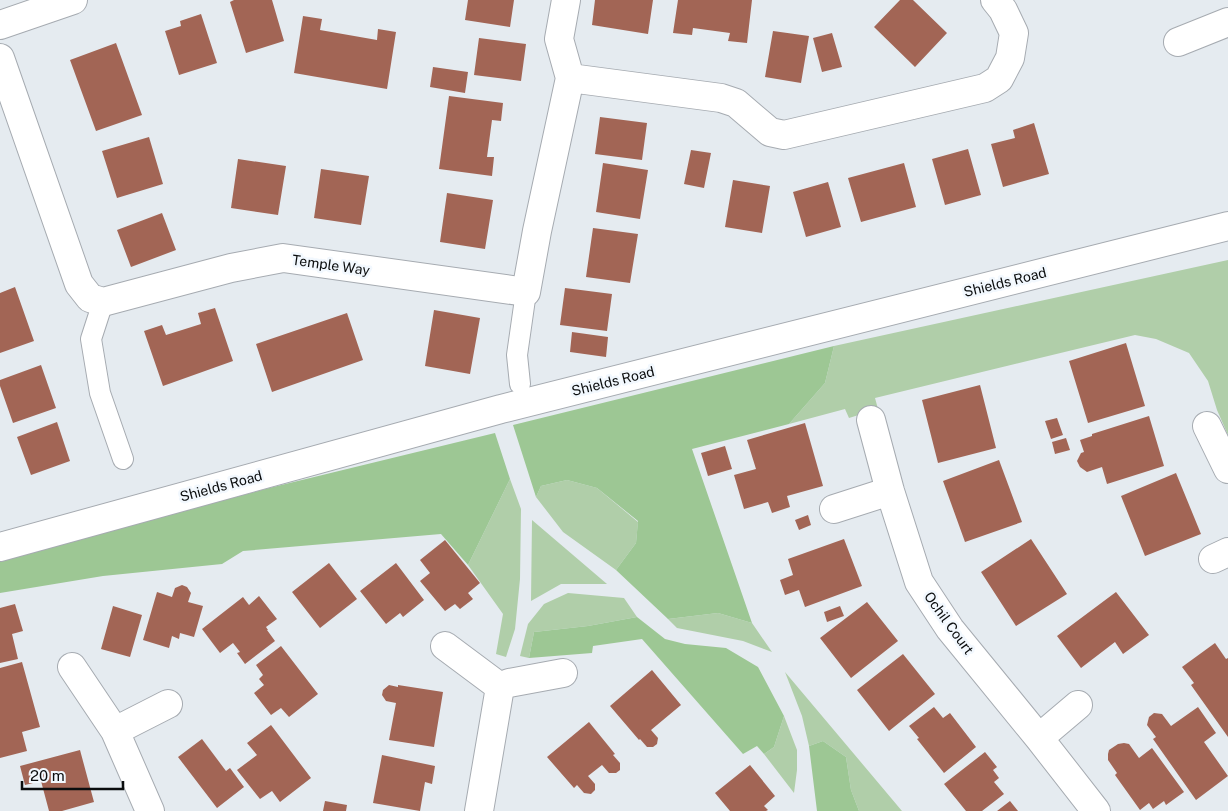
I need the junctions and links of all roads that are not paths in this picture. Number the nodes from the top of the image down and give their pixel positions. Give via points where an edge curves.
1 (73, 0) edge
2 (566, 0) edge
3 (995, 0) edge
4 (1228, 22) edge
5 (0, 25) edge
6 (1178, 42) dead end
7 (0, 58) edge
8 (570, 78) junction
9 (1228, 226) edge
10 (526, 292) junction
11 (104, 302) junction
12 (520, 384) dead end
13 (871, 420) dead end
14 (1207, 426) dead end
15 (123, 459) dead end
16 (1228, 469) edge
17 (890, 491) junction
18 (834, 509) dead end
19 (0, 547) edge
20 (446, 646) dead end
21 (72, 667) dead end
22 (563, 673) dead end
23 (500, 687) junction
24 (168, 704) dead end
25 (1078, 705) dead end
26 (115, 731) junction
27 (1039, 738) junction
28 (150, 811) edge
29 (479, 811) edge
30 (1096, 811) edge

1 - 5 street
2 - 8 street via 559,39
3 - 8 street via 1014,33 1010,58 999,78 985,88 784,135 770,132 736,103 721,98
4 - 6 street
7 - 11 street via 79,284 90,298
8 - 10 street
9 - 19 street, Shields Road via 501,409
10 - 11 street, Temple Way via 283,258 231,268
10 - 12 lane via 517,355
11 - 15 lane via 90,340 100,393
13 - 17 street, Ochil Court
14 - 16 street
17 - 18 street
17 - 27 street, Ochil Court via 919,582 950,629
20 - 23 street
21 - 26 street
22 - 23 street
23 - 29 street
24 - 26 street
25 - 27 street
26 - 28 street
27 - 30 street, Ochil Court

